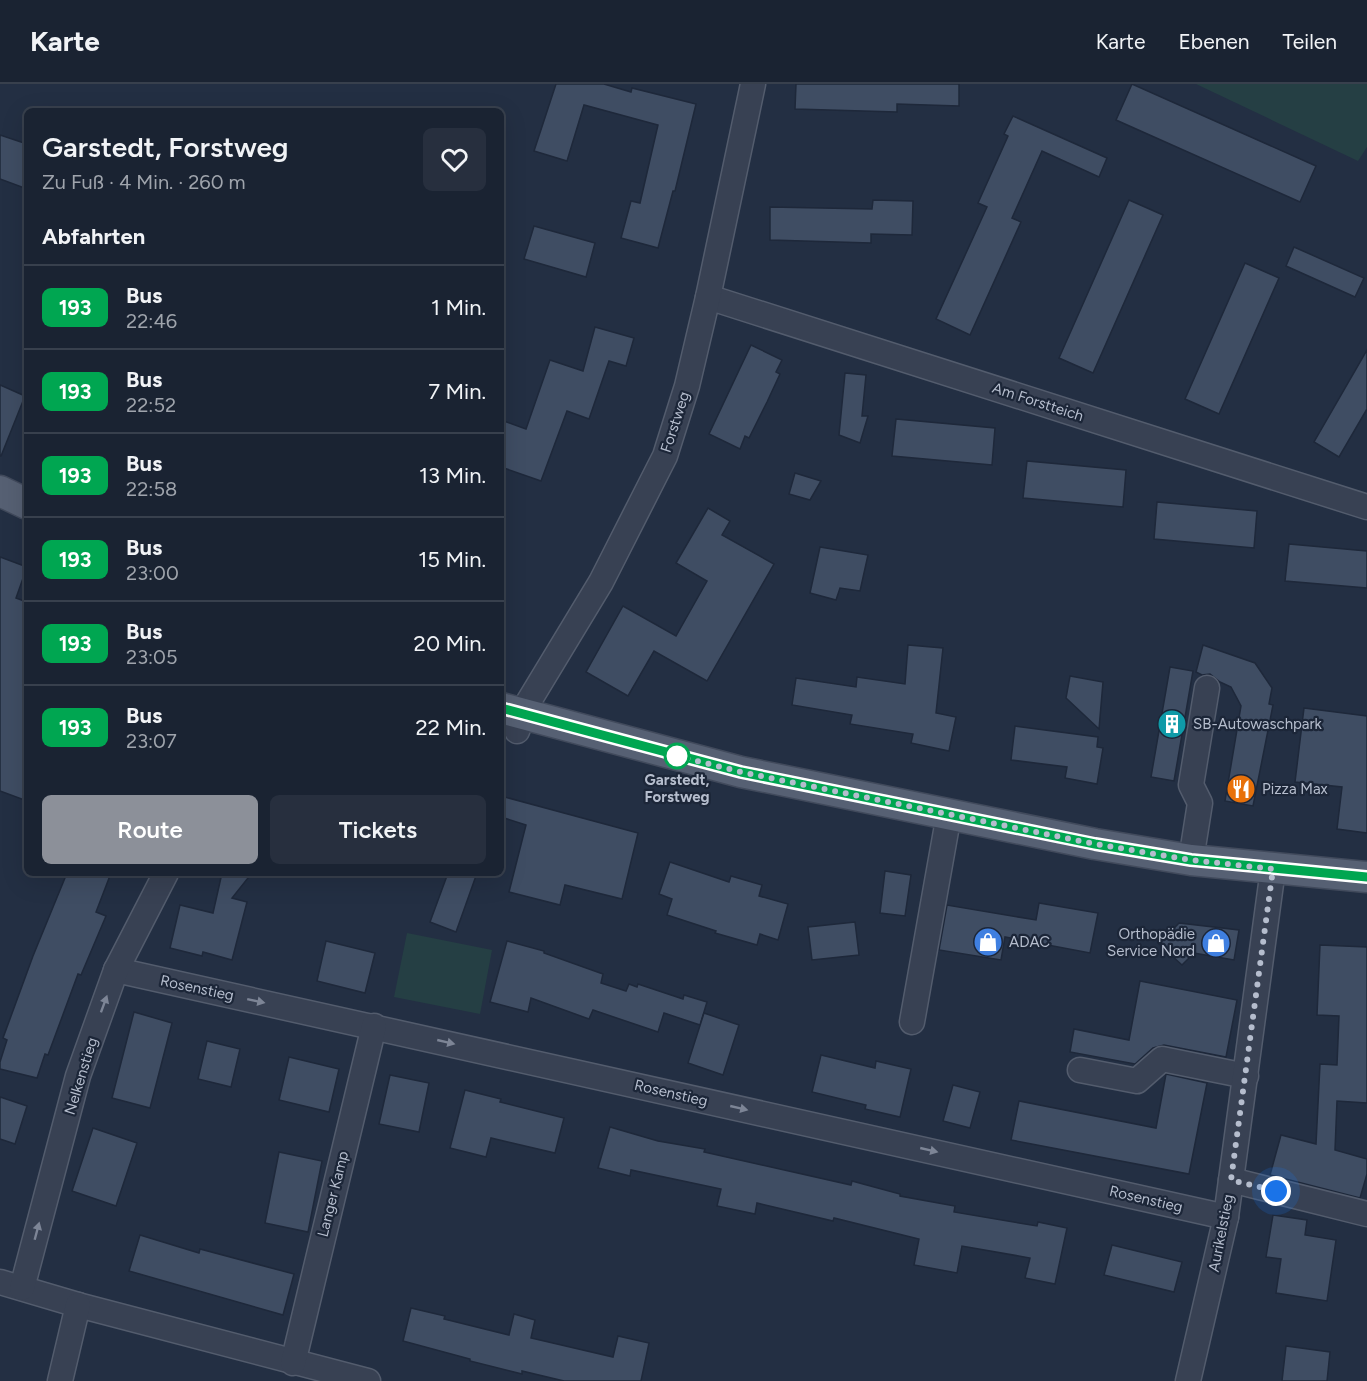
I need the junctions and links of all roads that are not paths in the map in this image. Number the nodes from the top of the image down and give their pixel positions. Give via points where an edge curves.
1 (753, 84) edge
2 (708, 297) junction
3 (0, 491) edge
4 (24, 503) edge
5 (1367, 507) edge
6 (1207, 688) dead end
7 (514, 718) edge
8 (949, 814) junction
9 (1191, 860) junction
10 (1273, 869) junction
11 (164, 876) edge
12 (1367, 877) edge
13 (116, 970) junction
14 (912, 1022) dead end
15 (374, 1026) junction
16 (1080, 1070) dead end
17 (1246, 1076) junction
18 (1231, 1180) junction
19 (1367, 1214) edge
20 (1226, 1216) junction
21 (11, 1285) edge
22 (78, 1305) junction
23 (293, 1363) junction
24 (60, 1381) edge
25 (368, 1381) edge
26 (1188, 1381) edge

1 - 2 street, Forstweg
2 - 5 street, Am Forstteich
2 - 7 street, Forstweg via 687,386 664,456 601,582
3 - 4 main road
6 - 9 street via 1191,785 1200,803
7 - 8 main road via 722,767
8 - 9 main road
8 - 14 street
9 - 10 main road
10 - 12 main road
10 - 17 street, Aurikelstieg
11 - 13 street, Nelkenstieg
13 -> 15 street, Rosenstieg
21 -> 13 street, Nelkenstieg
15 -> 20 street, Rosenstieg
15 - 23 street, Langer Kamp
16 - 17 street via 1137,1081 1162,1059
17 - 18 street, Aurikelstieg
18 - 19 street
18 - 20 street, Aurikelstieg
20 - 26 street, Aurikelstieg
21 - 22 street
22 - 23 street
22 - 24 street
23 - 25 street

